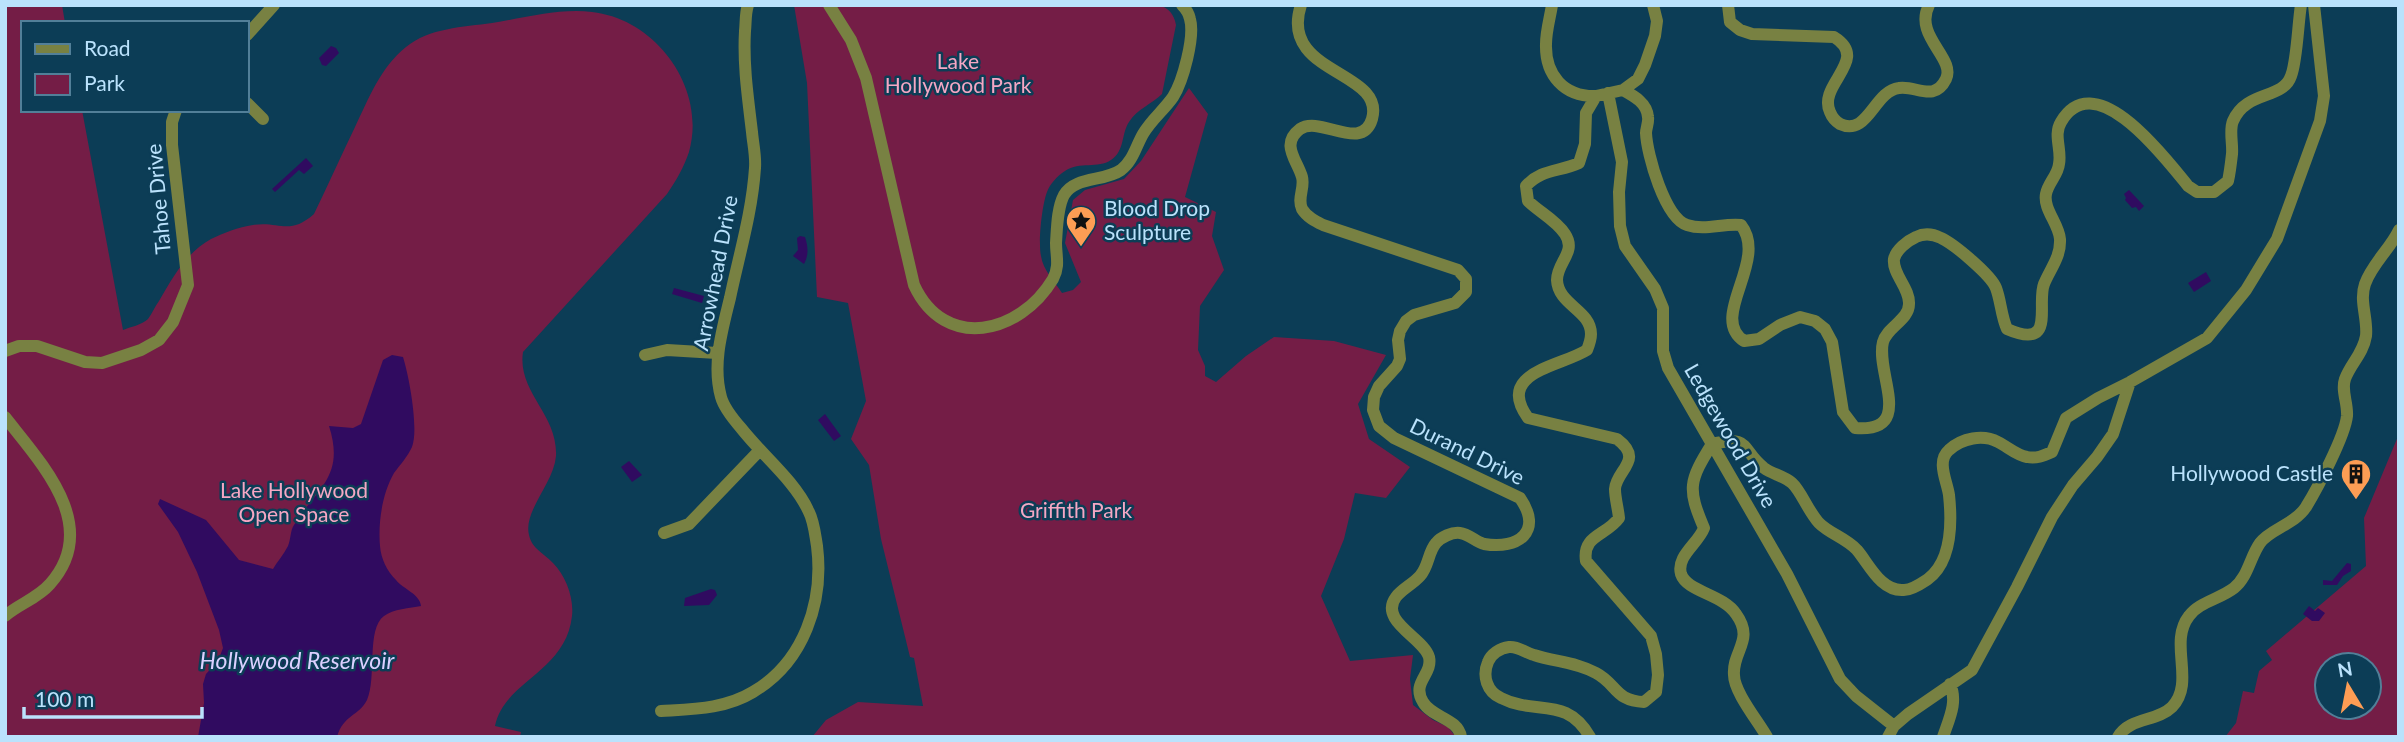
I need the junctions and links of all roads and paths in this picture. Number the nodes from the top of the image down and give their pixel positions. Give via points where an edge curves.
1 (274, 5) edge
2 (748, 5) edge
3 (829, 5) edge
4 (1182, 5) edge
5 (1301, 5) edge
6 (1552, 5) edge
7 (1653, 5) edge
8 (1728, 5) edge
9 (1930, 5) edge
10 (2301, 5) edge
11 (2314, 5) edge
12 (248, 33) edge
13 (1623, 90) junction
14 (1602, 95) junction
15 (248, 104) edge
16 (175, 112) edge
17 (263, 119) dead end
18 (2399, 230) edge
19 (5, 351) edge
20 (717, 353) junction
21 (645, 355) dead end
22 (2130, 382) junction
23 (5, 418) edge
24 (1712, 444) junction
25 (759, 451) junction
26 (664, 534) dead end
27 (5, 616) edge
28 (1950, 684) junction
29 (661, 711) dead end
30 (1891, 731) edge
31 (1461, 737) edge
32 (1590, 737) edge
33 (1766, 737) edge
34 (1943, 737) edge
35 (2118, 737) edge

1 - 12 street
2 - 20 street, Arrowhead Drive via 743,57 755,165 751,207
3 - 4 street via 851,40 866,78 919,296 937,316 961,327 989,329 1018,316 1047,287 1057,269 1057,231 1065,193 1075,185 1122,170 1147,127 1168,104 1179,85 1191,35 1190,19
5 - 31 street, Durand Drive via 1297,28 1301,44 1369,96 1374,105 1370,125 1361,132 1348,134 1310,125 1292,138 1290,151 1302,178 1302,208 1323,225 1458,270 1466,279 1466,292 1455,303 1414,315 1400,331 1400,359 1374,397 1379,426 1416,450 1520,498 1529,510 1526,534 1514,543 1480,543 1460,533 1443,536 1434,544 1421,575 1393,603 1396,620 1429,658 1420,684 1423,702 1454,723
6 - 14 street via 1546,45 1555,76 1574,94
7 - 13 street via 1655,36 1638,79
8 - 9 street via 1730,22 1752,34 1834,37 1842,42 1848,60 1829,94 1828,107 1836,122 1847,126 1867,118 1885,93 1903,87 1929,92 1944,82 1948,65 1927,29
10 - 13 street via 2291,77 2284,87 2255,98 2238,113 2232,123 2228,181 2214,192 2197,192 2188,186 2132,123 2106,107 2081,106 2059,124 2060,163 2046,202 2060,243 2041,295 2042,324 2034,332 2027,335 2007,329 1996,286 1943,239 1929,234 1903,245 1894,257 1910,302 1908,313 1883,341 1890,406 1888,415 1868,429 1855,428 1843,412 1832,342 1815,321 1800,317 1759,339 1744,341 1735,335 1731,321 1749,259 1746,232 1741,225 1693,227 1671,212 1650,154 1648,116 1640,100
11 - 22 street via 2324,96 2320,121 2277,239 2246,290 2207,338
13 - 14 street
14 - 24 street, Ledgewood Drive via 1622,162 1620,226 1625,246 1655,289 1663,308 1663,351 1668,368
14 - 32 street via 1586,113 1579,163 1545,172 1526,186 1528,201 1566,234 1568,256 1557,284 1565,300 1587,320 1591,333 1587,350 1526,378 1518,395 1528,418 1617,439 1629,453 1615,488 1619,518 1584,552 1586,561 1651,636 1658,675 1656,692 1644,702 1632,702 1600,674 1579,664 1509,647 1496,651 1486,668 1486,682 1499,698 1566,711
15 - 17 street
16 - 19 street, Tahoe Drive via 172,145 188,285 173,322 159,340 141,351 102,363 37,346
18 - 35 street via 2365,284 2366,333 2343,388 2344,429 2305,509 2261,541 2236,587 2187,618 2179,645 2182,680 2174,705 2133,723
20 - 21 street via 667,350
20 - 25 street, Arrowhead Drive via 721,399
22 - 24 street via 2066,418 2052,452 2039,458 2013,452 1989,438 1972,438 1947,451 1943,459 1950,516 1946,555 1937,572 1903,591 1876,576 1845,538 1821,525 1792,483 1765,469 1747,446 1731,440
22 - 28 street via 2113,433 2052,517 1981,656 1972,670
23 - 27 street via 54,479 70,530 69,550 58,574
24 - 30 street, Ledgewood Drive via 1787,574 1840,679
24 - 33 street via 1693,483 1692,500 1704,528 1681,562 1682,575 1689,586 1716,596 1742,625 1745,640 1733,674
25 - 26 street via 689,524
25 - 29 street, Arrowhead Drive via 799,493 810,512 820,567 809,623 796,651 754,692 708,708
28 - 30 street
28 - 34 street via 1954,705

